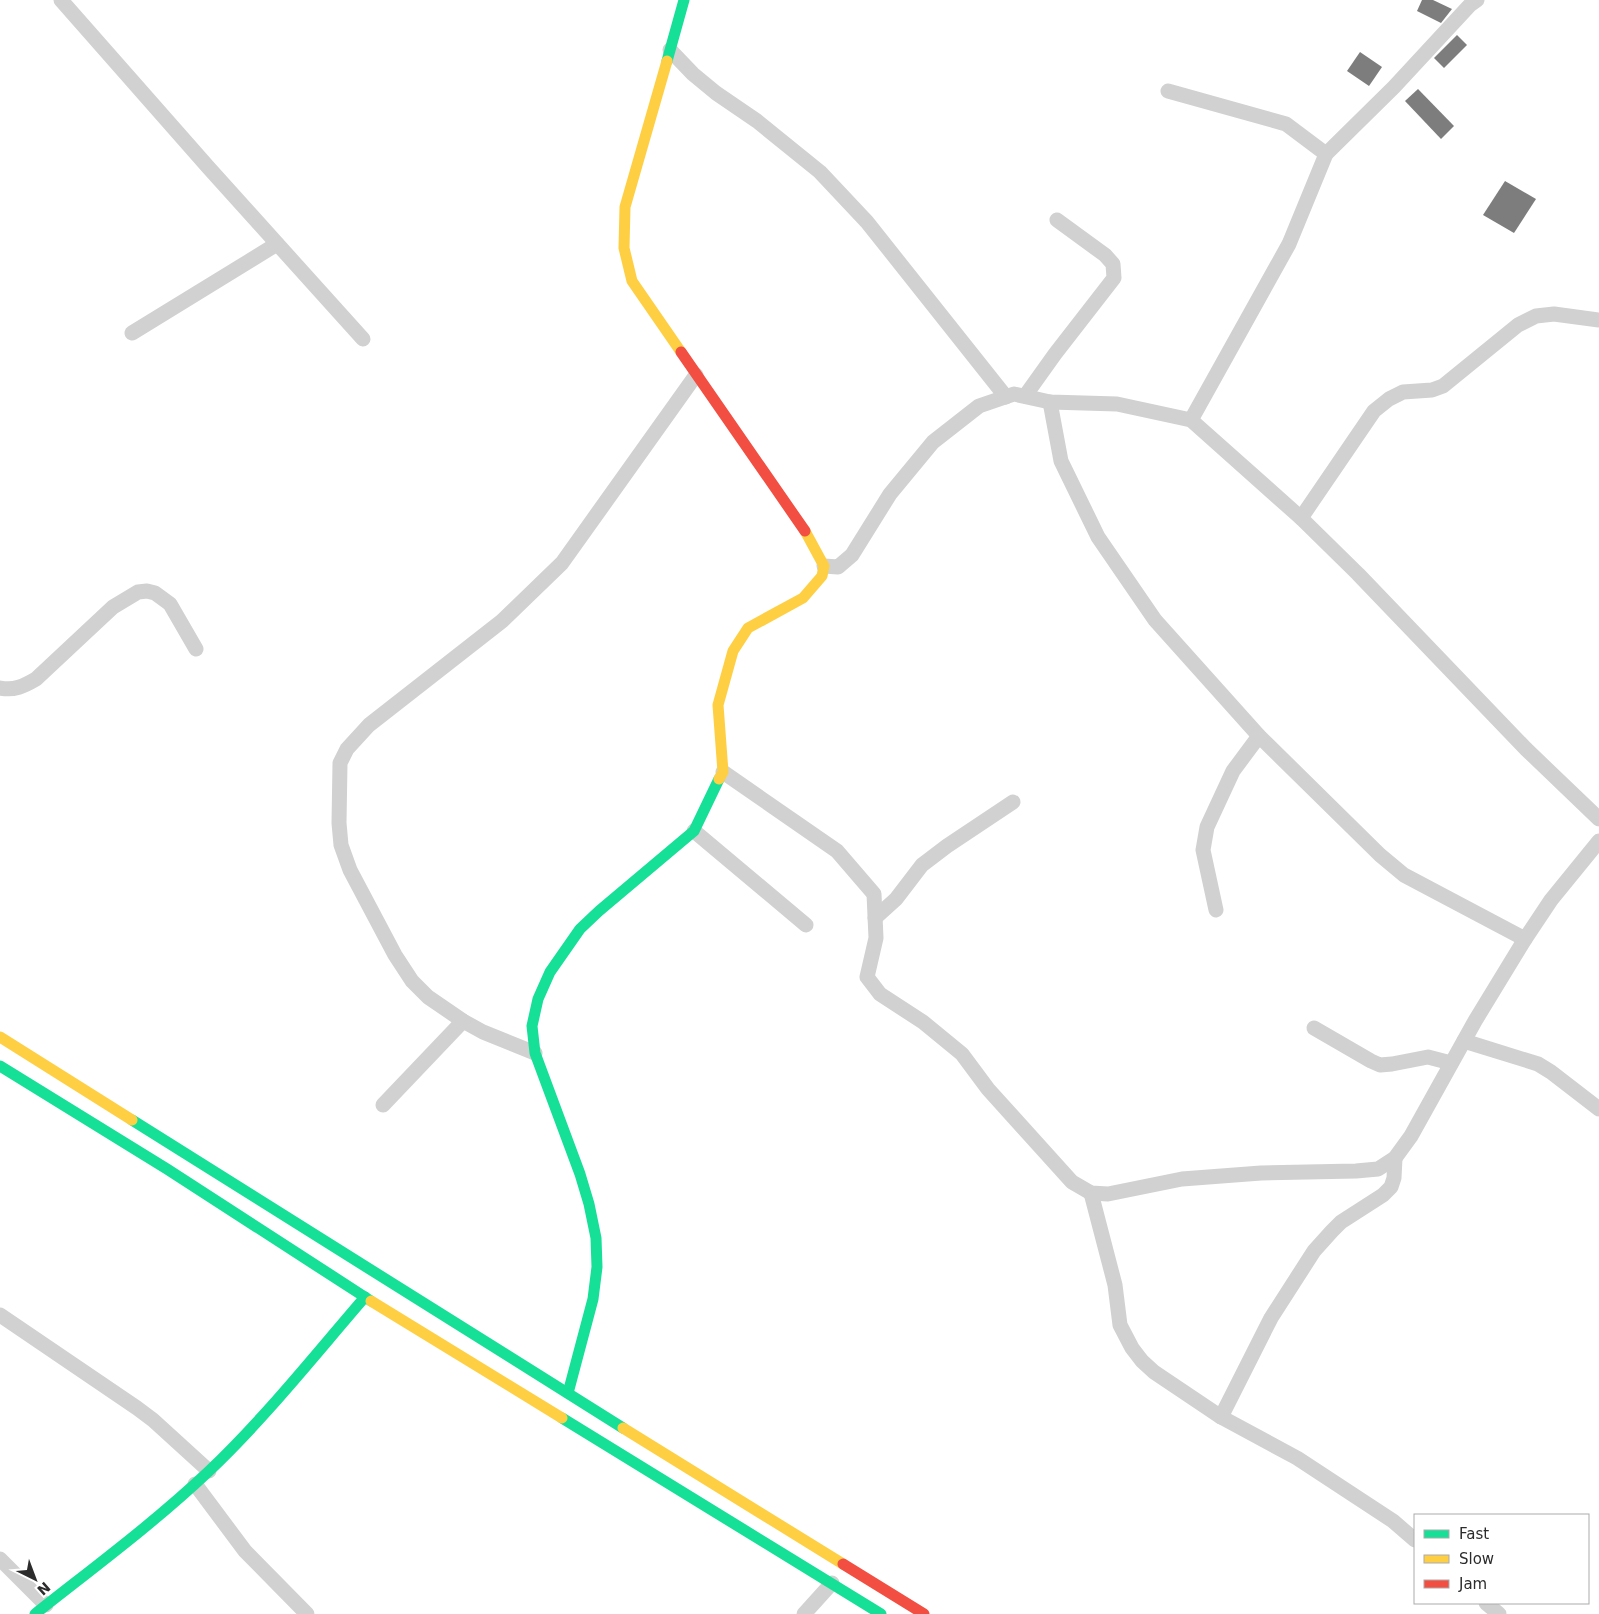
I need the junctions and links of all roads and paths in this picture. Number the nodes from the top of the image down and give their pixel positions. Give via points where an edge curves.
1 (61, 0) edge
2 (684, 0) edge
3 (1477, 0) edge
4 (670, 50) junction
5 (1168, 91) dead end
6 (1326, 154) junction
7 (1057, 220) dead end
8 (277, 244) junction
9 (1599, 320) edge
10 (132, 333) dead end
11 (363, 339) dead end
12 (696, 375) junction
13 (1025, 396) junction
14 (1006, 397) junction
15 (1050, 402) junction
16 (1191, 420) junction
17 (1301, 518) junction
18 (824, 566) junction
19 (196, 649) dead end
20 (0, 688) edge
21 (1259, 736) junction
22 (723, 772) junction
23 (1013, 802) dead end
24 (1599, 819) edge
25 (694, 831) junction
26 (1599, 841) edge
27 (1216, 910) dead end
28 (875, 918) junction
29 (806, 926) dead end
30 (1525, 939) junction
31 (462, 1021) junction
32 (1314, 1028) dead end
33 (0, 1037) edge
34 (1464, 1041) junction
35 (535, 1053) junction
36 (1451, 1063) junction
37 (2, 1072) edge
38 (383, 1105) dead end
39 (1599, 1108) edge
40 (1395, 1158) junction
41 (1091, 1193) junction
42 (365, 1297) junction
43 (0, 1315) edge
44 (568, 1393) junction
45 (1221, 1417) junction
46 (209, 1471) junction
47 (195, 1484) junction
48 (1414, 1539) edge
49 (0, 1559) edge
50 (832, 1583) junction
51 (1487, 1604) edge
52 (40, 1610) edge
53 (307, 1614) edge
54 (804, 1614) edge
55 (881, 1614) edge
56 (924, 1614) edge
57 (1499, 1614) edge

1 - 8 street
2 - 4 main road
3 - 6 street
4 - 12 main road via 625,207 624,248 632,281
4 - 14 street via 716,93 757,121 820,172 867,222
5 - 6 street via 1286,124
6 - 16 street via 1289,244
7 - 13 street via 1113,264 1114,278
8 - 10 street
8 - 11 street
9 - 17 street via 1554,314 1536,316 1518,325 1443,386 1403,392 1389,399 1374,411
12 - 18 main road via 808,536
12 - 31 street via 562,563 502,621 369,725 352,743 340,763 341,845 350,870 394,955 412,980
13 - 14 street via 1014,394
13 - 15 street
14 - 18 street via 979,406 933,442 890,494 852,555 838,567
15 - 16 street via 1117,404
15 - 21 street via 1061,461 1098,537 1154,620
16 - 17 street
17 - 24 street via 1526,749
18 - 22 main road via 822,576 803,598 748,628 733,651 718,705
19 - 20 street via 170,604 155,593 138,592 113,608 36,679 14,689
21 - 27 street via 1233,771 1207,827 1203,850
21 - 30 street via 1404,875
22 - 25 main road
22 - 28 street via 838,851 874,894
23 - 28 street via 922,864 896,899
25 - 29 street
25 - 35 main road via 599,910 564,950 538,999 532,1026
26 - 30 street via 1551,900
28 - 41 street via 876,938 867,977 880,994 924,1022 962,1054 988,1089 1072,1182
30 - 34 street
31 - 35 street
31 - 38 street
32 - 36 street via 1380,1065 1428,1058
33 - 44 main road
34 - 36 street
34 - 39 street via 1538,1064
35 - 44 main road via 580,1174 596,1238 593,1298
36 - 40 street via 1411,1136
37 - 42 main road via 167,1169
40 - 41 street via 1378,1169 1182,1179 1108,1194
40 - 45 street via 1391,1187 1341,1222 1314,1251 1271,1318
41 - 45 street via 1115,1285 1120,1325 1132,1348 1154,1372
42 - 46 main road via 269,1408
42 - 50 main road
43 - 46 street via 153,1420
44 - 56 main road
45 - 48 street via 1297,1458 1393,1521
46 - 47 main road
47 - 52 main road
47 - 53 street via 244,1550
49 - 52 street
50 - 54 street
50 - 55 main road
51 - 57 street

